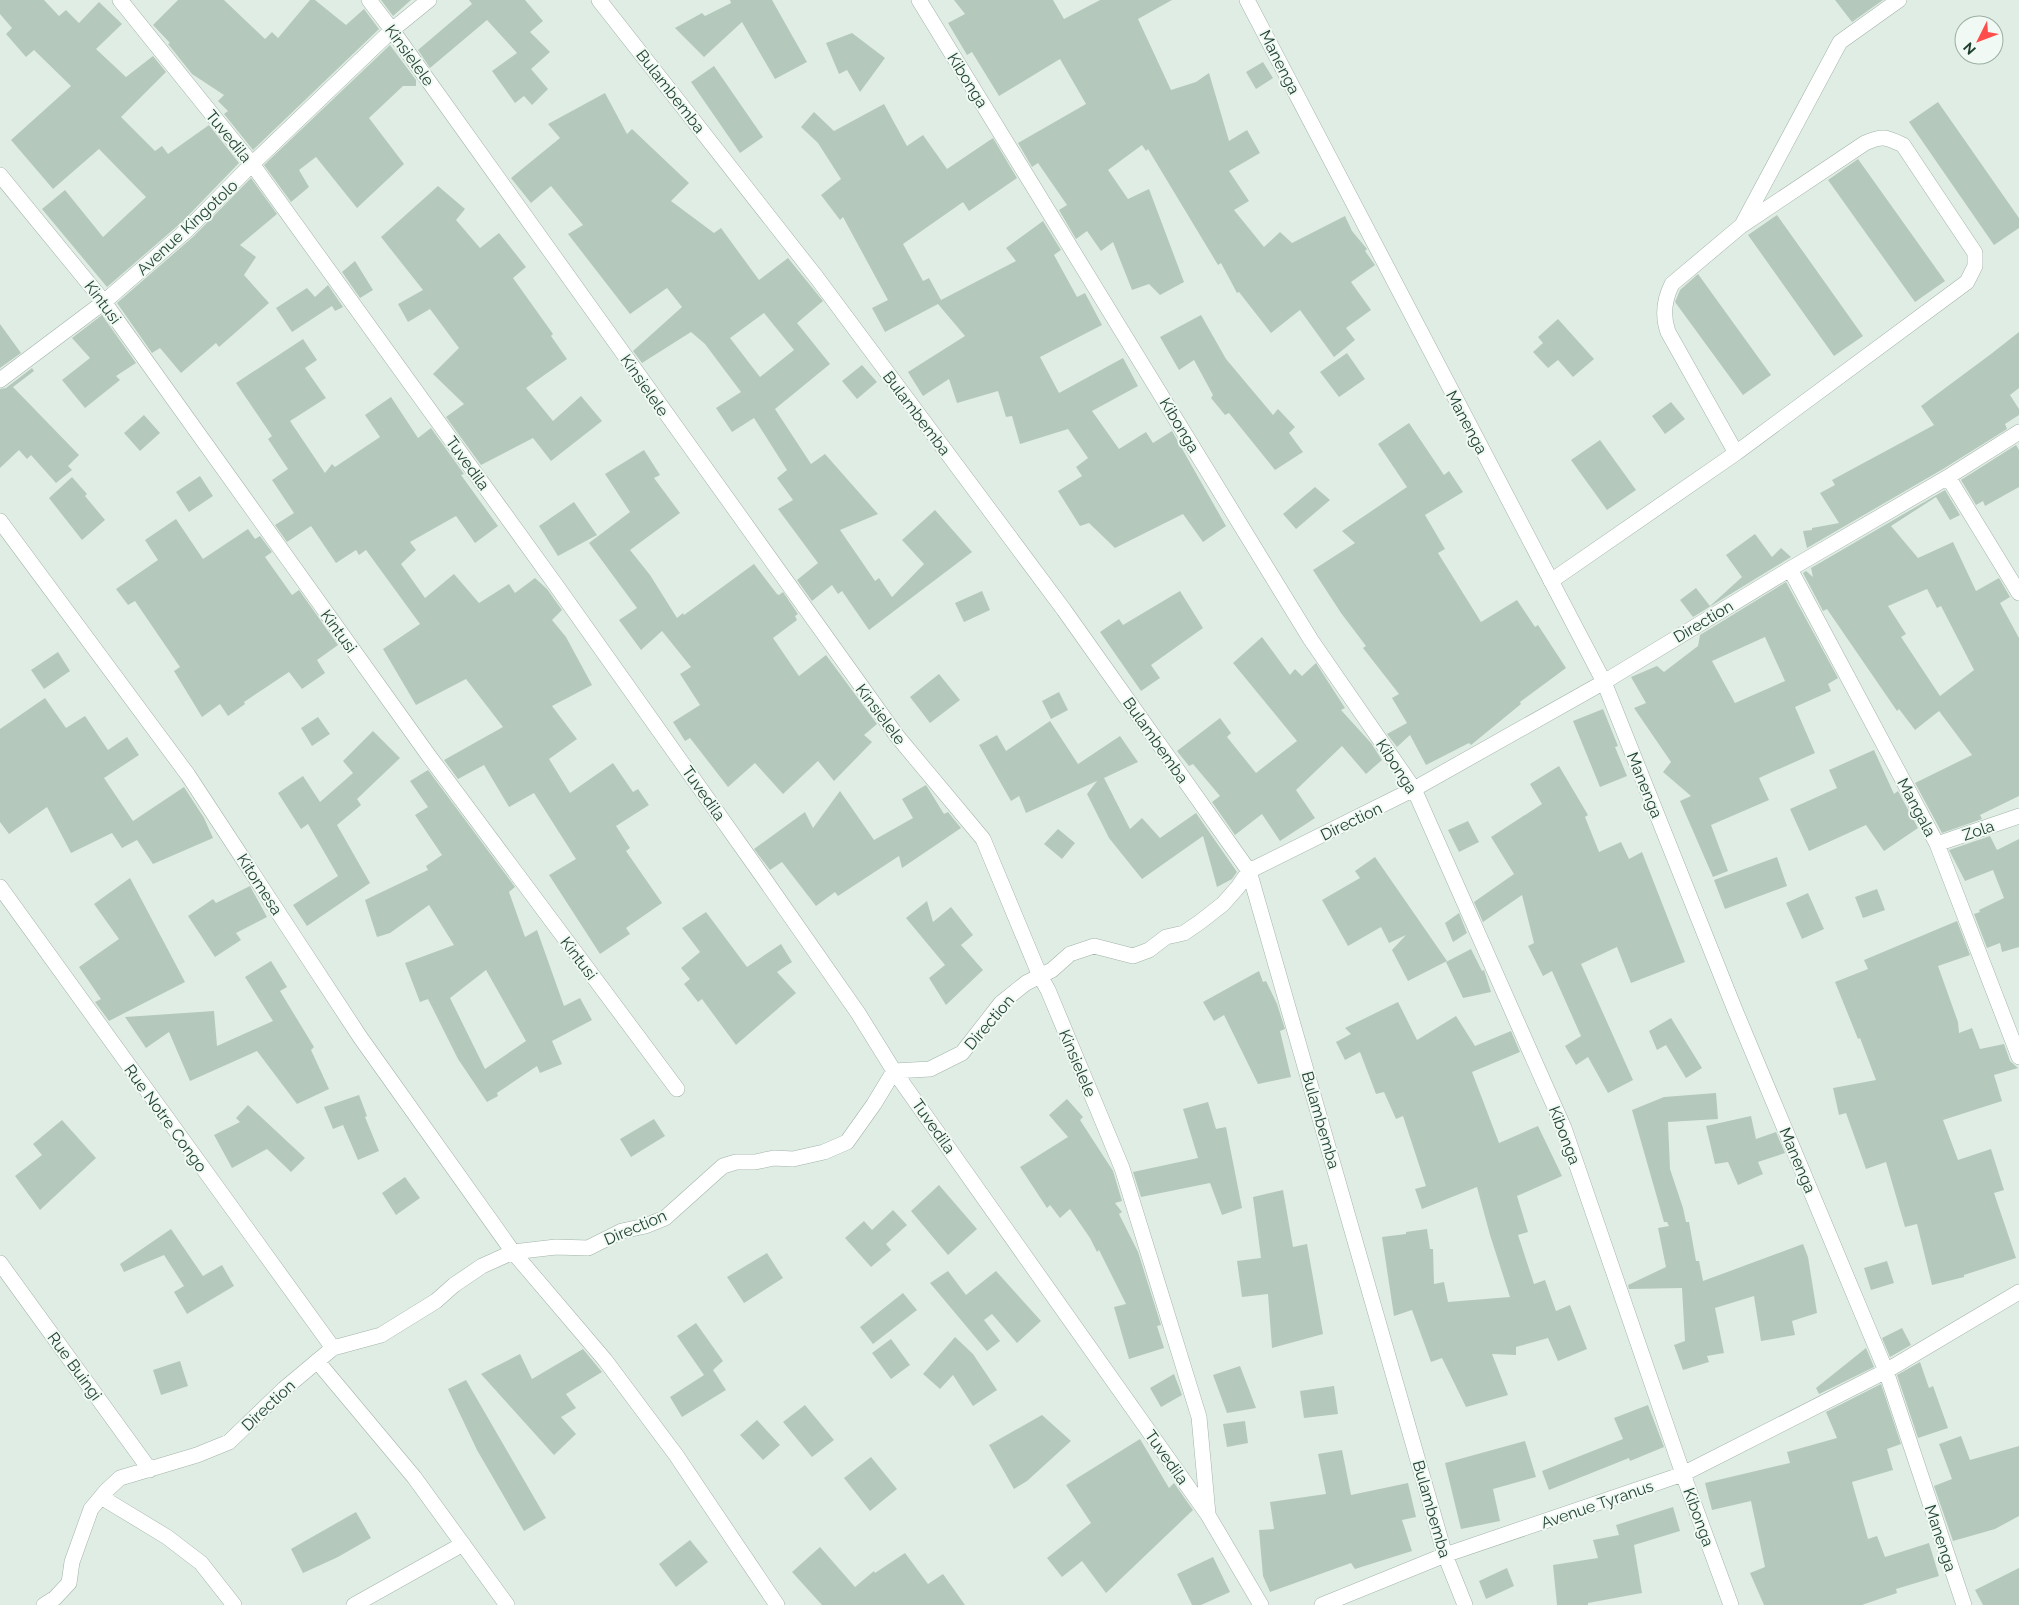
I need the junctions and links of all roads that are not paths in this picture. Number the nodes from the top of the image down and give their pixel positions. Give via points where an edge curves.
1 (120, 0) edge
2 (369, 0) edge
3 (429, 0) edge
4 (599, 0) edge
5 (919, 0) edge
6 (1247, 0) edge
7 (1898, 0) edge
8 (392, 30) junction
9 (252, 164) junction
10 (0, 175) edge
11 (1741, 226) junction
12 (104, 302) junction
13 (0, 380) edge
14 (2019, 432) edge
15 (1736, 453) junction
16 (1948, 476) junction
17 (0, 520) edge
18 (1790, 569) junction
19 (1551, 581) junction
20 (2019, 593) edge
21 (1604, 682) junction
22 (1414, 790) junction
23 (2019, 816) edge
24 (1937, 844) junction
25 (1248, 871) junction
26 (0, 887) edge
27 (1040, 976) junction
28 (2019, 1057) edge
29 (894, 1071) junction
30 (677, 1089) dead end
31 (513, 1252) junction
32 (0, 1263) edge
33 (2019, 1292) edge
34 (333, 1348) junction
35 (317, 1361) junction
36 (1886, 1371) junction
37 (150, 1470) junction
38 (1683, 1474) junction
39 (101, 1497) junction
40 (1208, 1515) junction
41 (463, 1544) junction
42 (1445, 1555) junction
43 (44, 1605) edge
44 (234, 1605) edge
45 (354, 1605) edge
46 (507, 1605) edge
47 (777, 1605) edge
48 (1261, 1605) edge
49 (1322, 1605) edge
50 (1465, 1605) edge
51 (1731, 1605) edge
52 (1964, 1605) edge

1 - 9 street, Tuvedila
2 - 8 street, Kinsielele
3 - 8 street, Avenue Kingotolo
4 - 25 street, Bulambemba via 817,278 1064,610
5 - 22 street, Kibonga via 1311,640
6 - 19 street, Manenga
7 - 11 street via 1840,42
8 - 9 street, Avenue Kingotolo
8 - 27 street, Kinsielele via 897,736 983,839
9 - 12 street, Avenue Kingotolo via 188,230
9 - 29 street, Tuvedila via 752,861
10 - 12 street, Kintusi
11 - 15 street via 1672,284 1663,318
11 - 15 street via 1865,143 1886,137 1904,146 1975,253 1975,266 1967,282
12 - 13 street, Avenue Kingotolo
12 - 30 street, Kintusi via 428,756
14 - 16 street, Direction
15 - 19 street
16 - 18 street, Direction
16 - 20 street
17 - 31 street, Kitomesa via 188,775 360,1037
18 - 21 street, Direction
18 - 24 street, Mangala
19 - 21 street, Manenga
21 - 22 street, Direction
21 - 36 street, Manenga via 1735,1010
22 - 25 street, Direction
22 - 38 street, Kibonga via 1564,1128
23 - 24 street, Zola
24 - 28 street, Mangala
25 - 27 street, Direction via 1223,904 1184,933 1166,936 1149,950 1133,956 1094,946 1070,954
25 - 42 street, Bulambemba
26 - 34 street, Rue Notre Congo
27 - 29 street, Direction via 1001,1003 962,1052 930,1069
27 - 40 street, Kinsielele via 1122,1168 1199,1417
29 - 31 street, Direction via 847,1142 824,1152 793,1159 774,1158 723,1166 665,1218 622,1231 588,1248 556,1247
29 - 40 street, Tuvedila
31 - 34 street, Direction via 482,1266 436,1301 382,1335
31 - 47 street, Kitomesa via 605,1360 676,1455
32 - 37 street, Rue Buingi
33 - 36 street, Avenue Tyranus
34 - 35 street, Direction
35 - 37 street, Direction via 229,1442
35 - 41 street via 414,1476
36 - 38 street, Avenue Tyranus
36 - 52 street, Manenga
37 - 39 street, Direction via 120,1478
38 - 42 street, Avenue Tyranus
38 - 51 street, Kibonga
39 - 43 street, Direction via 91,1509 81,1534 69,1583
39 - 44 street via 167,1537 201,1563
40 - 48 street, Tuvedila
41 - 45 street
41 - 46 street
42 - 49 street, Avenue Tyranus
42 - 50 street, Bulambemba

